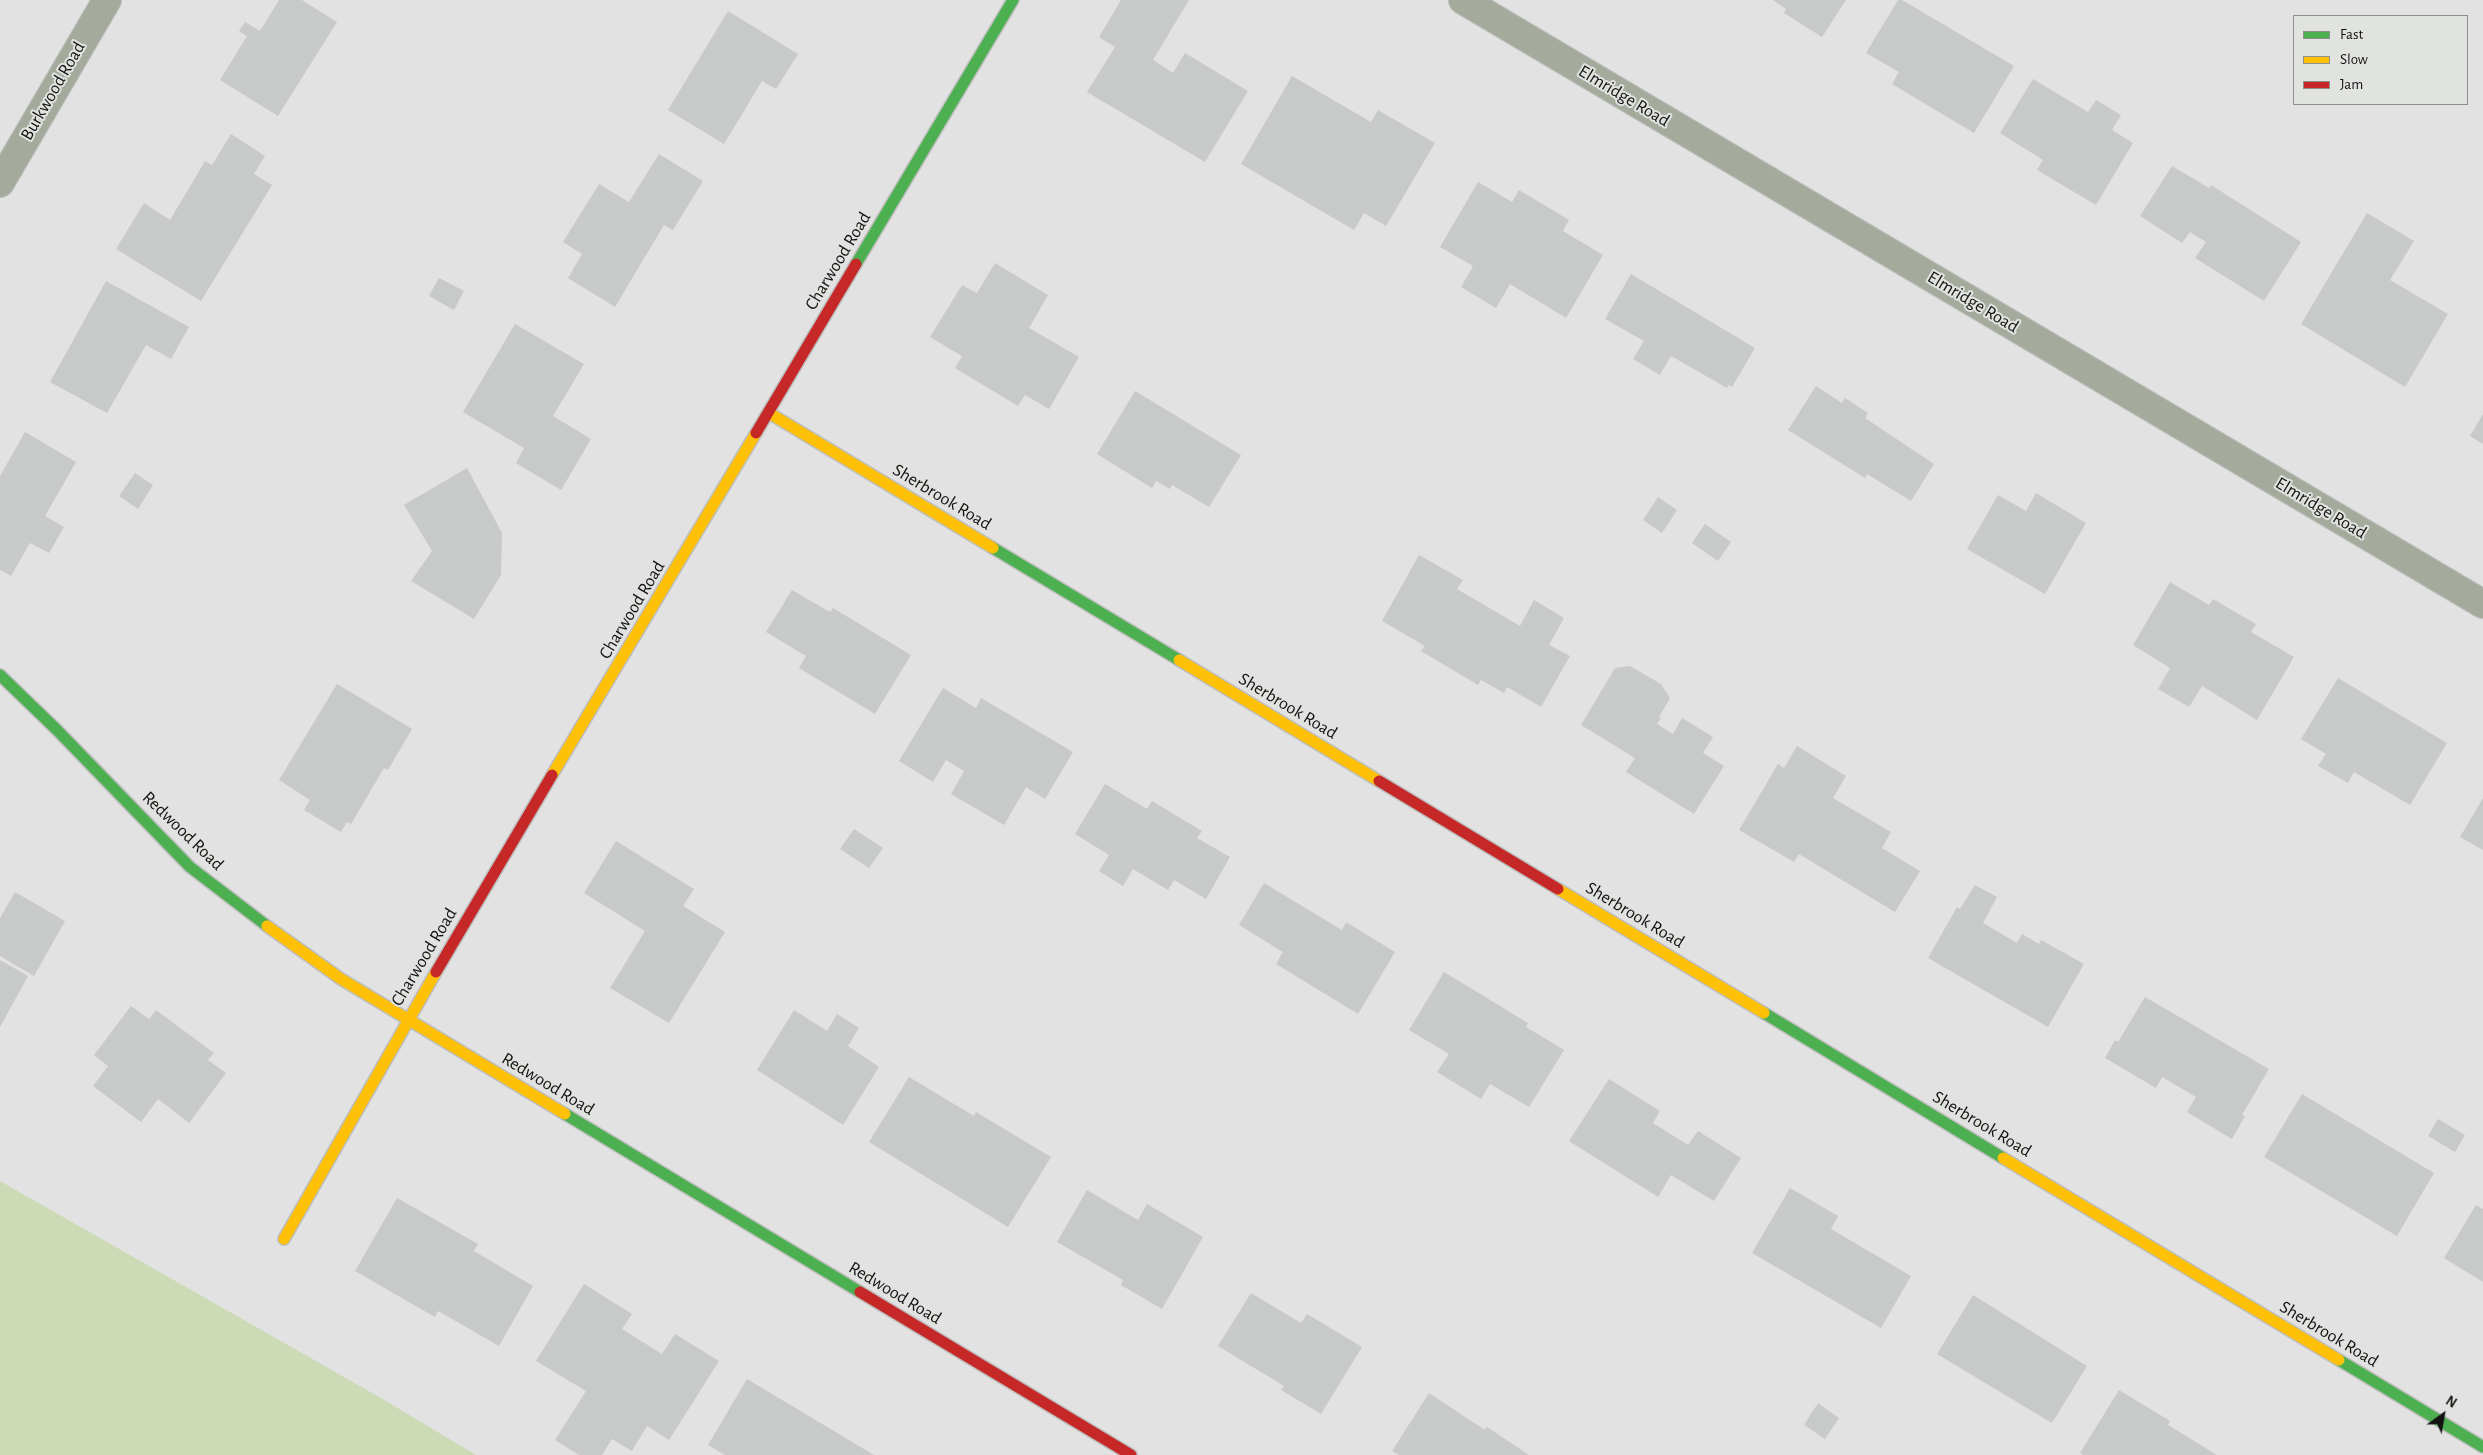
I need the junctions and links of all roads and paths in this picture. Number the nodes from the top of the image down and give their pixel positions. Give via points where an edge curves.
1 (107, 0) edge
2 (1013, 0) edge
3 (1463, 0) edge
4 (0, 183) edge
5 (769, 413) junction
6 (2483, 604) edge
7 (0, 675) edge
8 (407, 1020) junction
9 (284, 1239) dead end
10 (2483, 1447) edge
11 (1130, 1455) edge

1 - 4 street, Burkwood Road
2 - 5 street, Charwood Road
3 - 6 street, Elmridge Road
5 - 8 street, Charwood Road
5 - 10 street, Sherbrook Road
7 - 8 street, Redwood Road via 190,867 341,979
8 - 9 street, Charwood Road
8 - 11 street, Redwood Road

